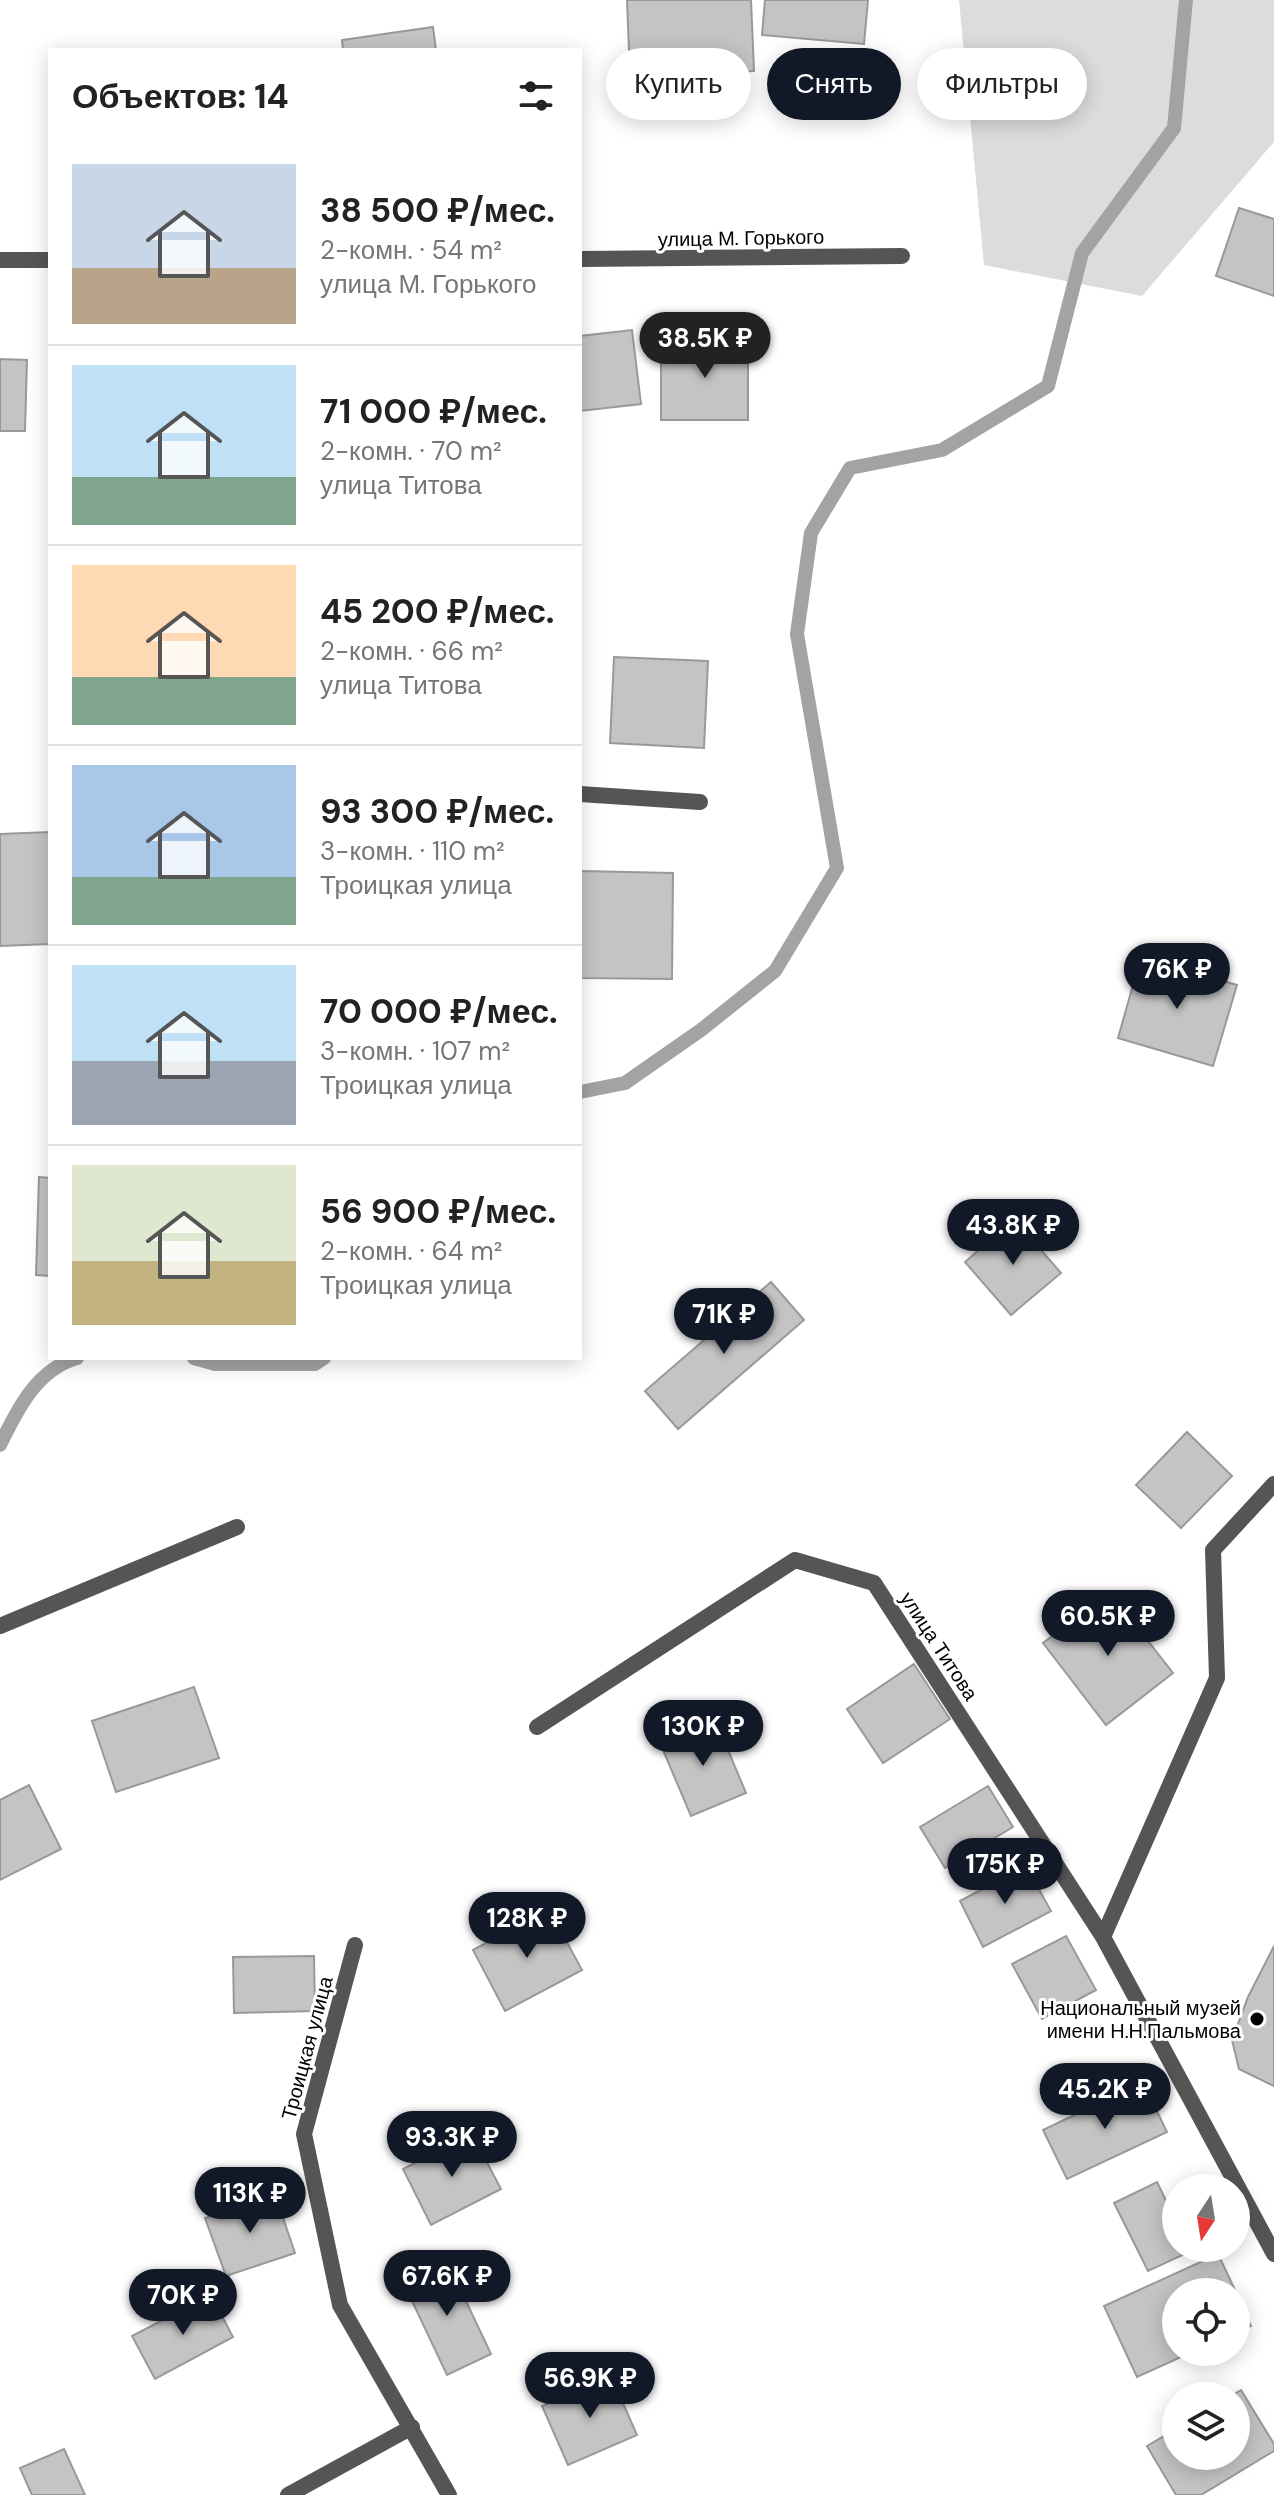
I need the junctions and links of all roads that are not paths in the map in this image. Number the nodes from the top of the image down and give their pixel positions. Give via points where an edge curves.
1 (902, 256) dead end
2 (582, 259) edge
3 (0, 260) edge
4 (48, 260) edge
5 (582, 794) edge
6 (700, 802) dead end
7 (1274, 1484) edge
8 (237, 1527) dead end
9 (0, 1626) edge
10 (537, 1727) dead end
11 (1103, 1937) junction
12 (355, 1945) dead end
13 (1274, 2254) edge
14 (412, 2427) junction
15 (288, 2495) edge
16 (449, 2495) edge

1 - 2 street, улица М. Горького
3 - 4 street
5 - 6 street
7 - 11 street via 1213,1550 1217,1678
8 - 9 street
10 - 11 street, улица Титова via 795,1560 874,1583
11 - 13 street, улица Титова
12 - 14 street, Троицкая улица via 304,2134 340,2305
14 - 15 street
14 - 16 street, Троицкая улица

